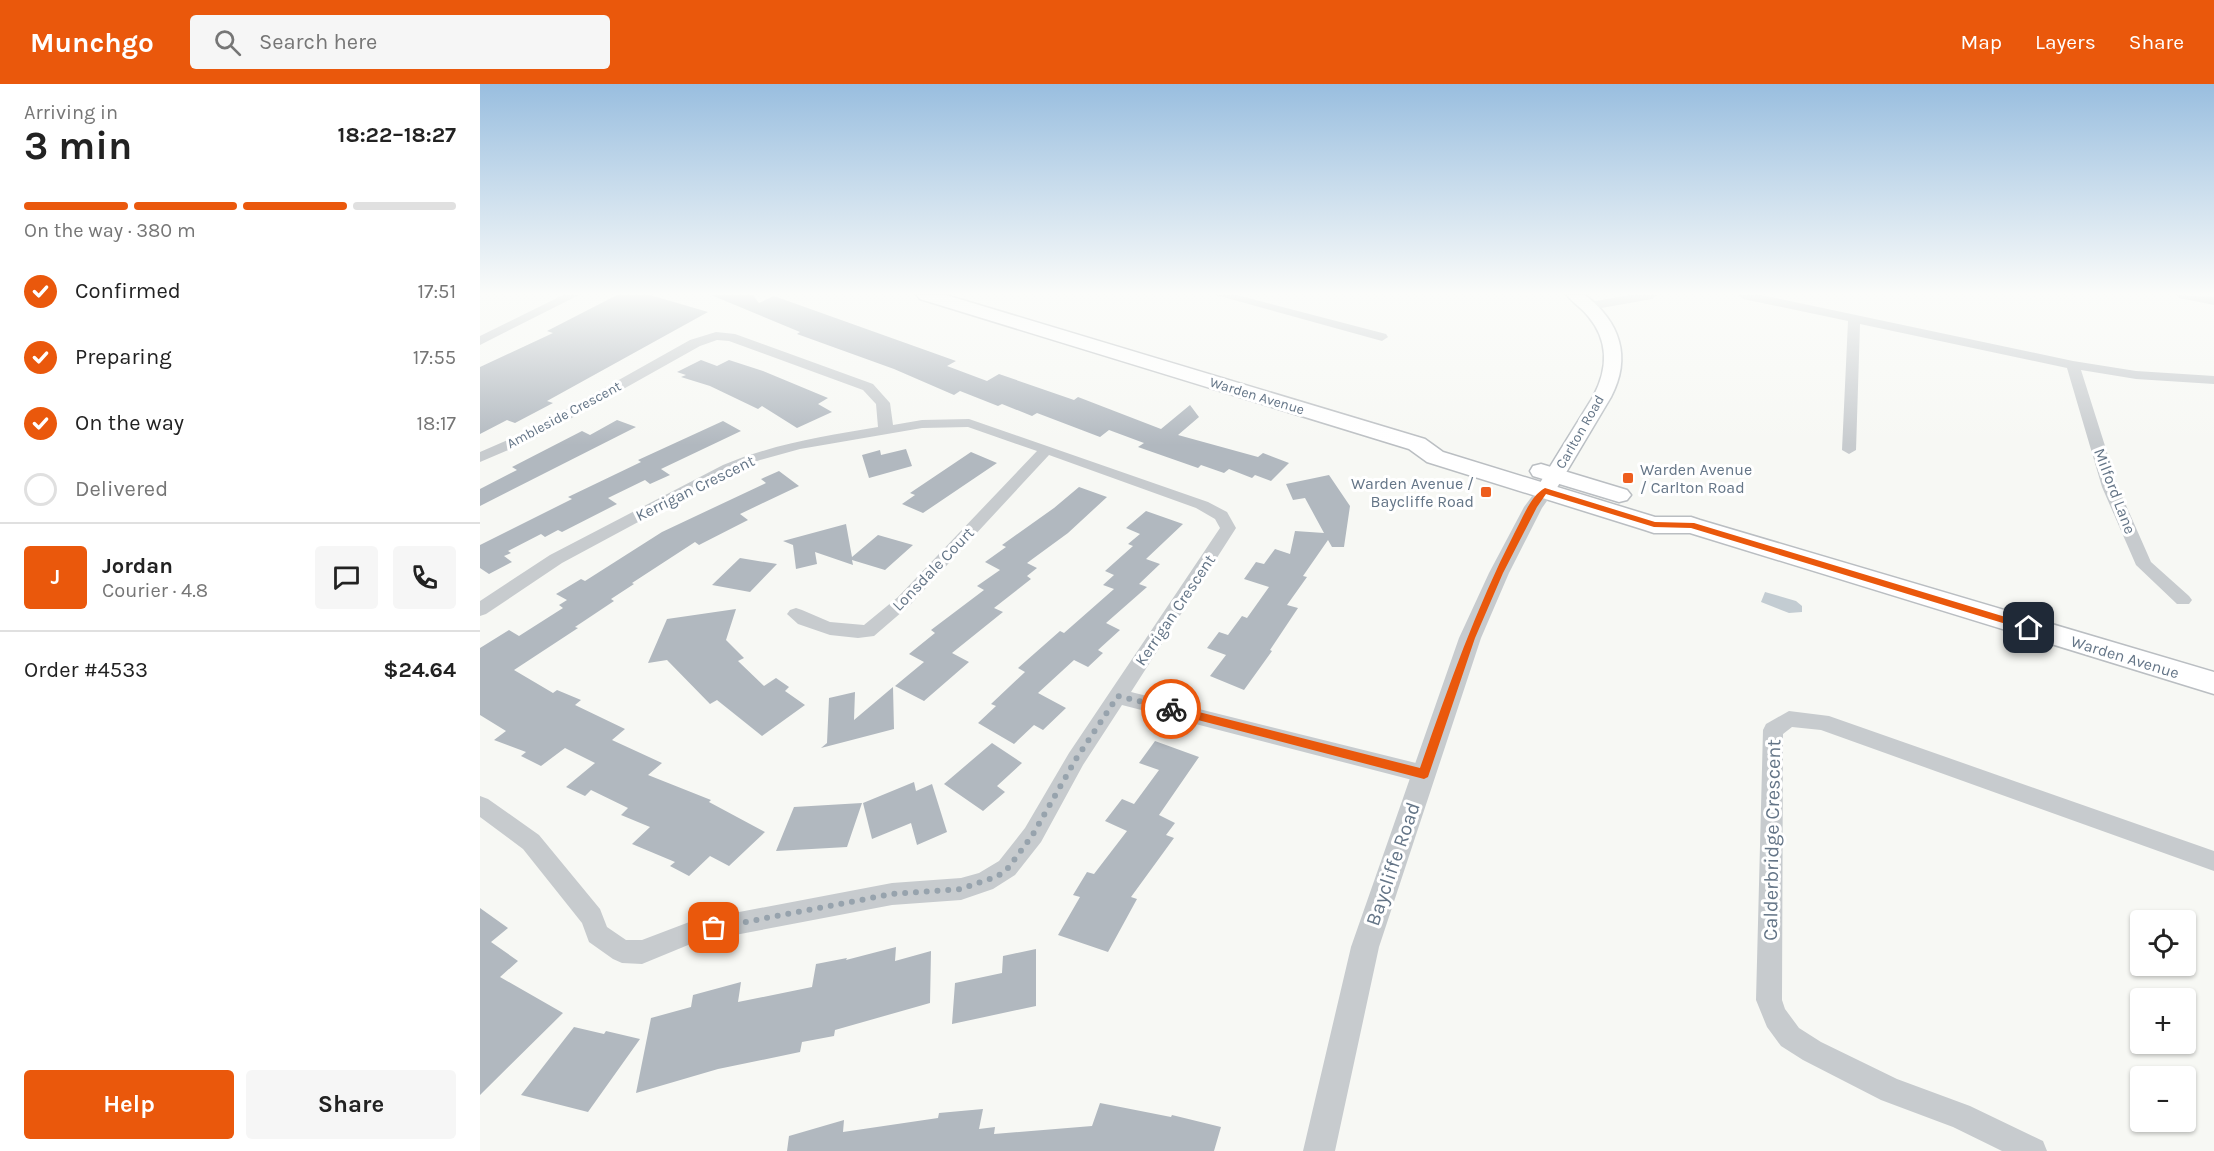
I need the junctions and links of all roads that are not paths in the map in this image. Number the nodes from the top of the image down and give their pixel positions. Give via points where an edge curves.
1 (693, 345) edge
2 (752, 345) edge
3 (1090, 345) edge
4 (1609, 345) edge
5 (1853, 345) edge
6 (1977, 345) edge
7 (2073, 365) junction
8 (2214, 380) edge
9 (886, 430) junction
10 (1047, 450) junction
11 (1849, 450) dead end
12 (480, 458) edge
13 (1550, 483) junction
14 (2183, 600) dead end
15 (480, 610) edge
16 (796, 614) dead end
17 (2214, 684) edge
18 (1118, 696) junction
19 (1424, 774) junction
20 (480, 805) edge
21 (2214, 861) edge
22 (1319, 1151) edge
23 (2033, 1151) edge

1 - 12 street, Ambleside Crescent via 548,426
2 - 9 street, Ambleside Crescent via 868,387 883,404
3 - 13 main road, Warden Avenue via 1416,444 1435,457
4 - 13 main road, Carlton Road via 1611,376 1593,414
5 - 11 street
6 - 7 street
7 - 8 street via 2136,375
7 - 14 street, Milford Lane via 2110,487 2144,565
9 - 10 street, Kerrigan Crescent via 969,423
9 - 15 street, Kerrigan Crescent via 788,448 729,468 556,559
10 - 16 street, Lonsdale Court via 903,601 868,631 833,630
10 - 18 street, Kerrigan Crescent via 1202,505 1221,516 1228,528
13 - 17 main road, Warden Avenue via 1654,525 1691,525
13 - 19 street, Baycliffe Road via 1533,507 1470,638
18 - 19 street
18 - 20 street, Kerrigan Crescent via 1032,836 998,876 961,889 892,894 692,932 642,952 622,951 598,934 592,916 531,842
19 - 22 street, Baycliffe Road via 1365,947
21 - 23 street, Calderbridge Crescent via 1822,722 1789,719 1773,730 1769,1000 1776,1018 1790,1037 1812,1052

